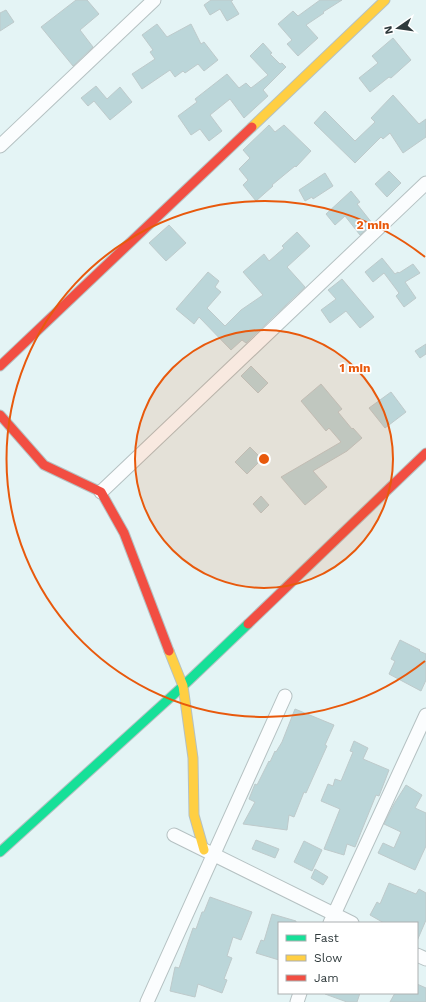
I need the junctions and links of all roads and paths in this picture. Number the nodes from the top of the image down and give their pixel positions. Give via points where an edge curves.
1 (154, 0) edge
2 (385, 0) edge
3 (0, 146) edge
4 (426, 183) edge
5 (0, 366) edge
6 (0, 415) edge
7 (426, 453) edge
8 (101, 492) junction
9 (183, 686) junction
10 (284, 696) dead end
11 (426, 715) edge
12 (174, 835) dead end
13 (0, 852) edge
14 (209, 852) junction
15 (332, 918) edge
16 (348, 922) edge
17 (147, 1002) edge

1 - 3 street
2 - 5 street
4 - 8 street
6 - 8 street via 44,465
7 - 9 street
8 - 9 street via 124,533
9 - 13 street
9 - 14 street via 193,758 194,815
10 - 14 street
11 - 15 street
12 - 14 street
14 - 15 street
14 - 17 street
15 - 16 street

